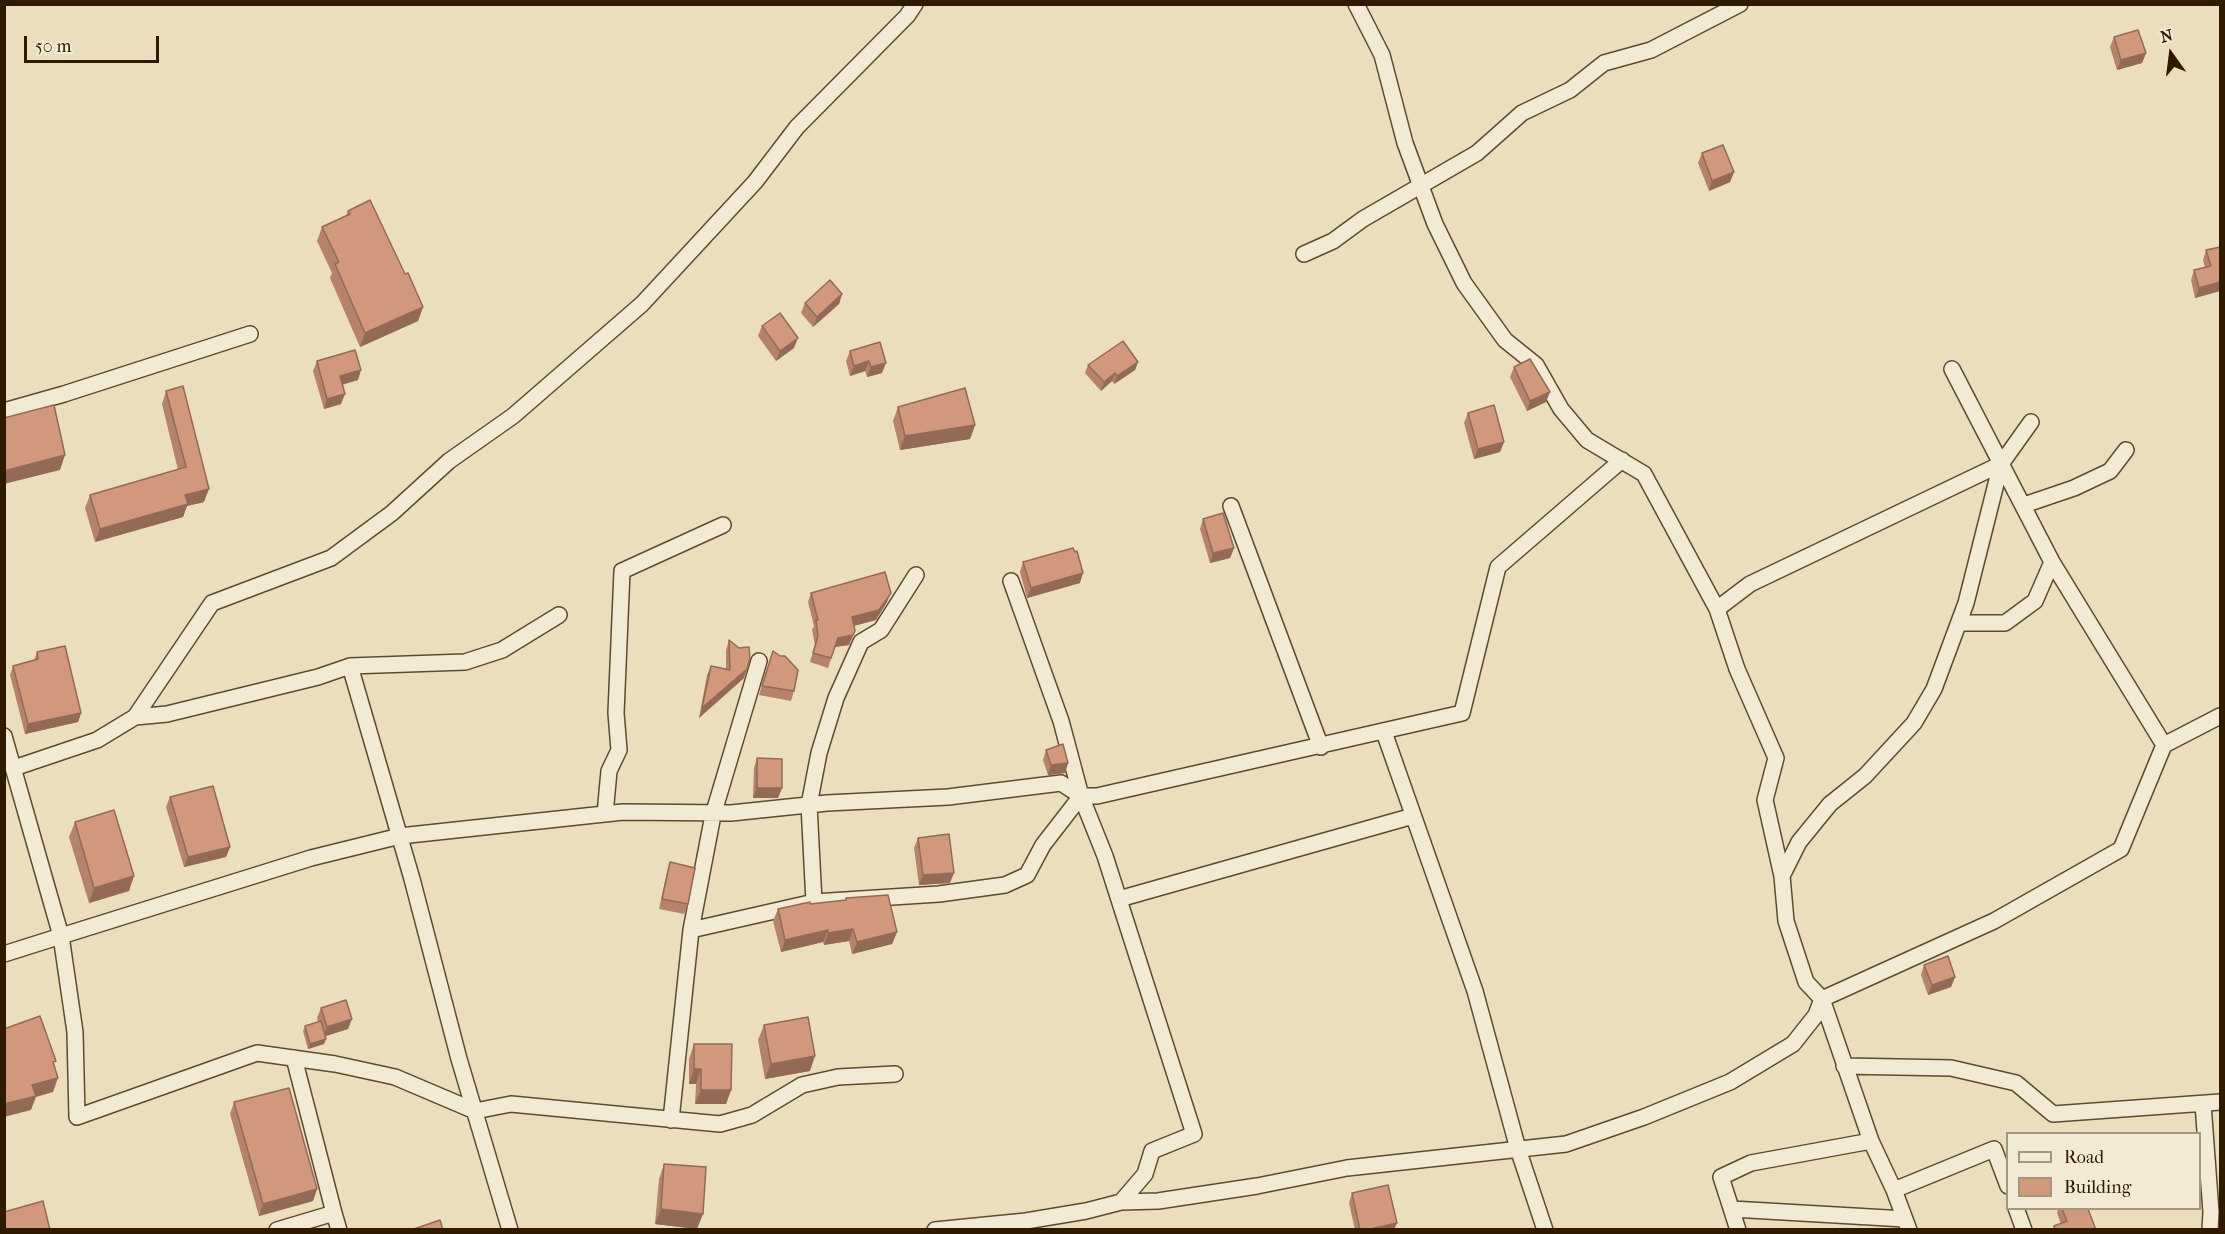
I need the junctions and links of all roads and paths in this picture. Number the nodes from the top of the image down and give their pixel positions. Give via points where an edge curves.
1 (915, 4) edge
2 (1356, 4) edge
3 (1740, 4) edge
4 (1420, 185) junction
5 (1304, 254) dead end
6 (250, 334) dead end
7 (1952, 369) dead end
8 (4, 411) edge
9 (2031, 422) dead end
10 (2126, 450) dead end
11 (1622, 460) junction
12 (2001, 464) junction
13 (2024, 505) junction
14 (1231, 506) dead end
15 (723, 525) dead end
16 (2052, 562) junction
17 (916, 575) dead end
18 (1011, 581) dead end
19 (1717, 609) junction
20 (559, 615) dead end
21 (1959, 623) junction
22 (759, 661) dead end
23 (350, 666) junction
24 (2220, 716) edge
25 (135, 717) junction
26 (1384, 732) junction
27 (4, 736) edge
28 (2164, 745) junction
29 (1321, 747) junction
30 (14, 768) junction
31 (1081, 796) junction
32 (809, 805) junction
33 (605, 814) junction
34 (713, 814) junction
35 (1413, 816) junction
36 (400, 836) junction
37 (1782, 876) junction
38 (1119, 899) junction
39 (814, 902) junction
40 (691, 930) junction
41 (61, 936) junction
42 (4, 954) edge
43 (1822, 999) junction
44 (294, 1058) junction
45 (1844, 1066) junction
46 (895, 1074) dead end
47 (2220, 1101) edge
48 (2203, 1104) junction
49 (475, 1111) junction
50 (670, 1120) junction
51 (1871, 1141) junction
52 (1518, 1149) junction
53 (2006, 1183) edge
54 (1894, 1190) junction
55 (1121, 1202) junction
56 (1732, 1209) junction
57 (2016, 1210) edge
58 (334, 1214) junction
59 (1907, 1224) edge
60 (277, 1230) edge
61 (339, 1230) edge
62 (510, 1230) edge
63 (935, 1230) edge
64 (1545, 1230) edge
65 (1738, 1230) edge
66 (2024, 1230) edge
67 (2210, 1230) edge

1 - 25 street via 797,127 755,182 642,304 513,416 449,461 392,513 332,558 212,603
2 - 4 street via 1382,55
3 - 4 street via 1651,50 1604,63 1570,90 1522,113 1477,153
4 - 5 street via 1333,241
4 - 11 street via 1464,283 1505,340 1536,365 1561,408 1587,440
6 - 8 street
7 - 12 street
9 - 12 street
10 - 13 street via 2110,471
11 - 19 street via 1644,474
11 - 26 street via 1498,567 1462,713
12 - 13 street
12 - 19 street via 1750,584
12 - 21 street
13 - 16 street
14 - 29 street
15 - 33 street via 622,571 616,713 619,750 609,771
16 - 21 street via 2035,601 2005,623
16 - 28 street
17 - 32 street via 881,630 861,642 836,698 819,753
18 - 31 street via 1061,721
19 - 37 street via 1737,669 1776,758 1765,800
20 - 23 street via 502,650 465,662
21 - 37 street via 1934,689 1914,723 1865,776 1830,804 1799,842
22 - 34 street
23 - 25 street via 167,714
23 - 36 street
24 - 28 street
25 - 30 street via 97,740
26 - 29 street
26 - 35 street
27 - 30 street
28 - 43 street via 2121,849 1994,921
29 - 31 street via 1097,796
30 - 41 street
31 - 32 street via 1061,783 948,797
31 - 38 street
31 - 39 street via 1027,875 1005,885 939,894
32 - 34 street
32 - 39 street
33 - 34 street
33 - 36 street
34 - 40 street
35 - 38 street
35 - 52 street via 1475,991
36 - 41 street via 310,858
36 - 49 street
37 - 43 street via 1786,921 1806,982
38 - 55 street via 1194,1134 1152,1151 1145,1174
39 - 40 street
40 - 50 street
41 - 42 street
41 - 44 street via 75,1032 77,1117 257,1053
43 - 45 street
43 - 52 street via 1816,1016 1793,1044 1730,1082 1566,1144
44 - 49 street via 395,1077
44 - 58 street
45 - 48 street via 1951,1068 2016,1083 2053,1114
45 - 51 street
46 - 50 street via 838,1077 802,1084 752,1115 720,1124
47 - 48 street
48 - 67 street
49 - 50 street via 511,1104
49 - 62 street
51 - 54 street
51 - 56 street via 1751,1163 1721,1177
52 - 55 street via 1347,1168 1257,1186
52 - 64 street
53 - 54 street via 1994,1149
54 - 59 street
55 - 63 street via 1026,1221
56 - 59 street
56 - 65 street
57 - 66 street
58 - 60 street
58 - 61 street

